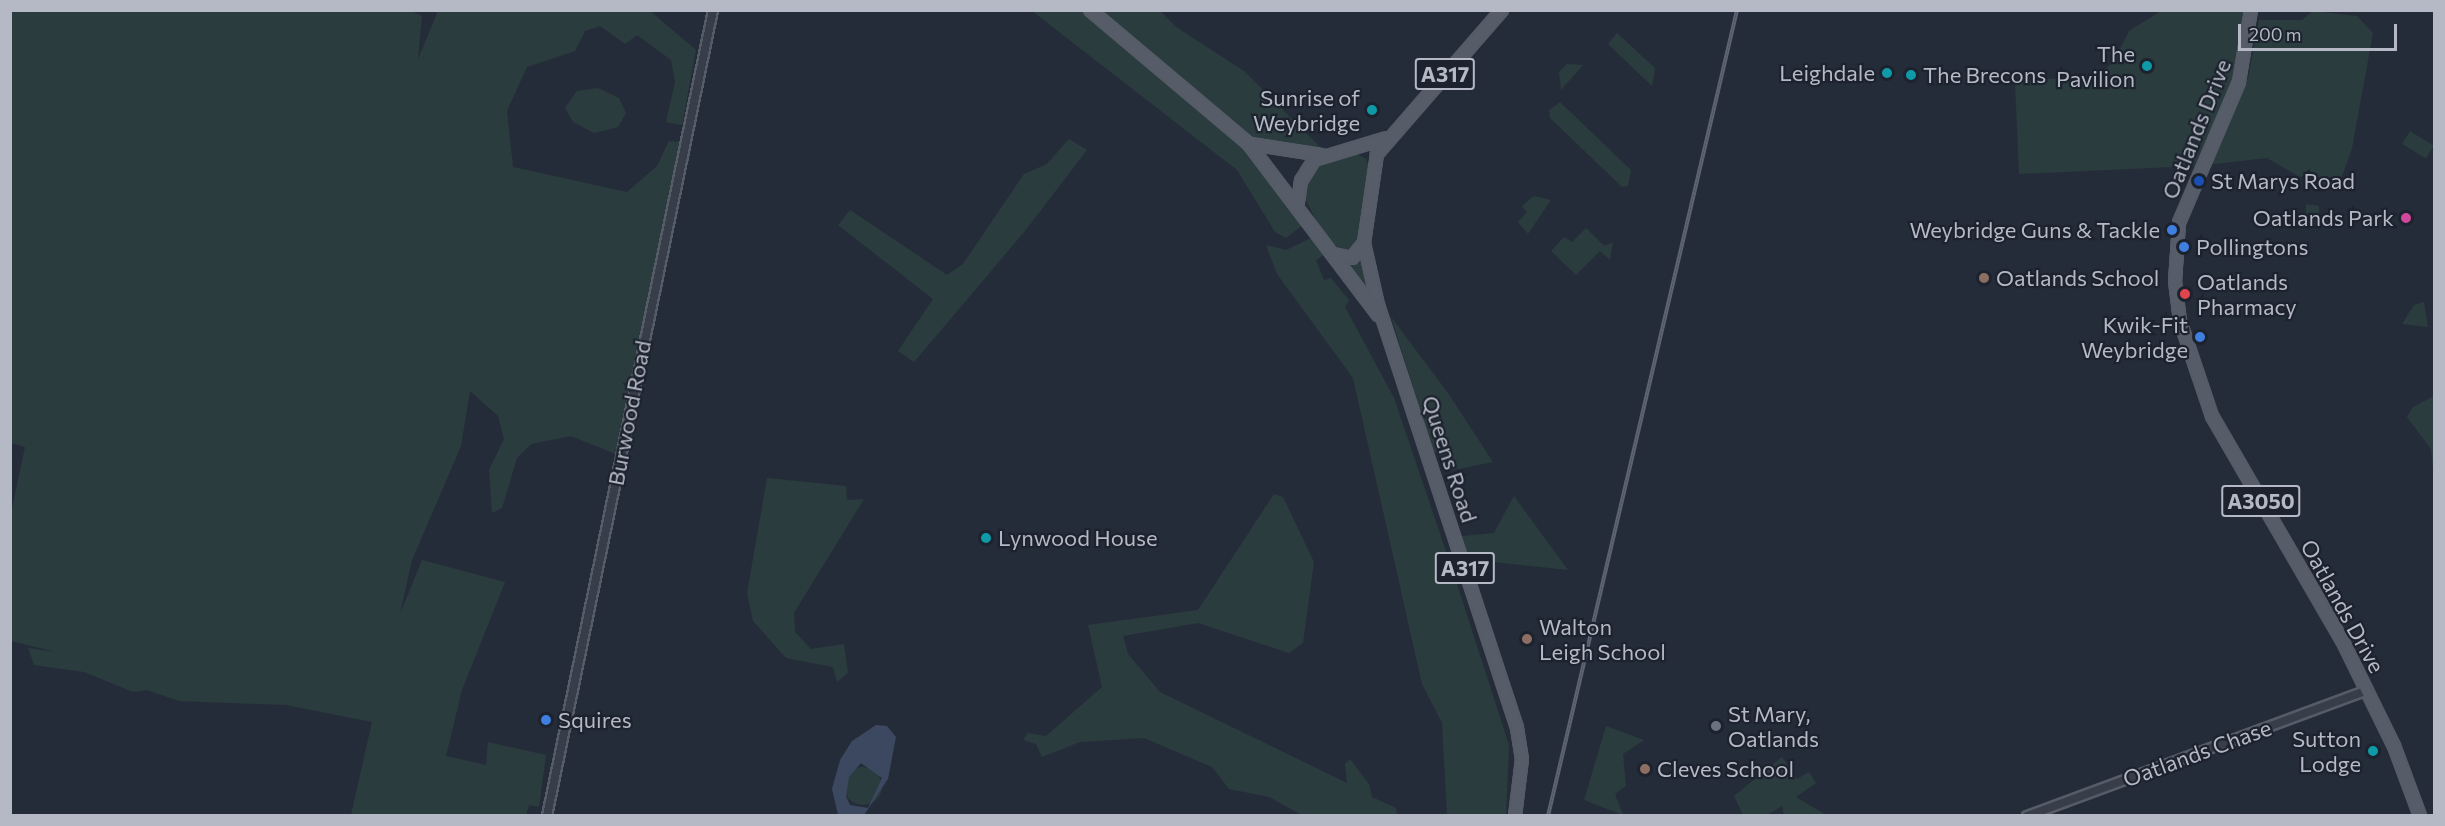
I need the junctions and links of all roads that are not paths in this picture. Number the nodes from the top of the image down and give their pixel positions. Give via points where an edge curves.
1 (713, 10) edge
2 (1090, 10) edge
3 (1502, 10) edge
4 (2251, 10) edge
5 (1387, 138) junction
6 (1248, 143) junction
7 (1358, 150) junction
8 (1321, 155) junction
9 (1372, 164) junction
10 (1298, 202) junction
11 (1364, 243) junction
12 (1334, 254) junction
13 (1370, 296) junction
14 (2367, 690) junction
15 (547, 816) edge
16 (1515, 816) edge
17 (2027, 816) edge
18 (2420, 816) edge

1 - 15 street, Burwood Road
2 - 6 main road
3 - 5 main road, A317
4 - 14 main road, Oatlands Drive / A3050 via 2238,82 2180,223 2175,281 2180,321 2212,416
5 - 7 main road, A317
5 - 9 main road, A317
6 - 8 main road via 1274,152
6 - 10 main road
7 - 8 main road, A317
7 - 9 main road
8 - 10 main road via 1305,171
9 - 11 main road, A317
10 - 12 main road, A317 via 1310,228
11 - 12 main road via 1352,258
11 - 13 main road, Queens Road / A317
12 - 13 main road, Queens Road / A317
13 - 16 main road, Queens Road / A317 via 1385,325 1517,728 1522,759
14 - 17 street, Oatlands Chase
14 - 18 main road, Oatlands Drive / A3050

